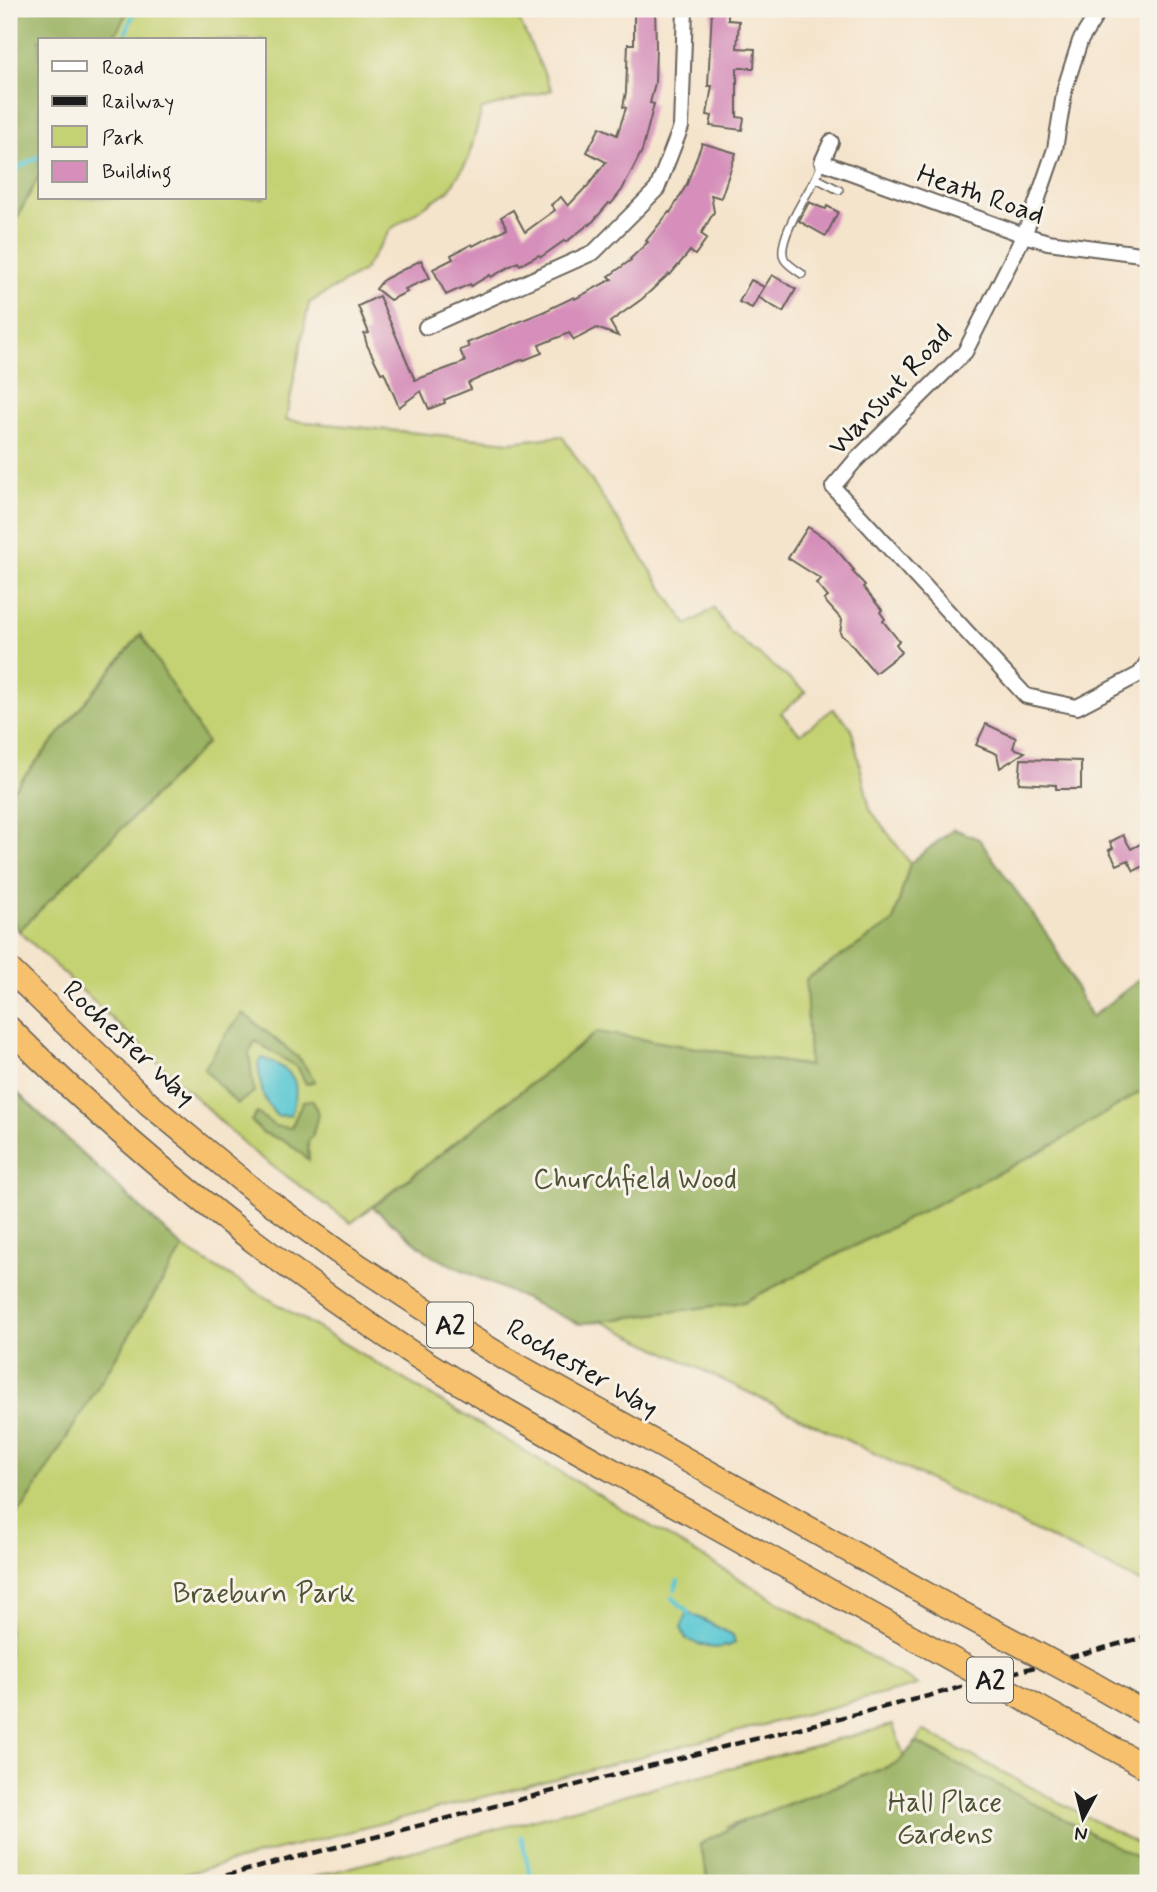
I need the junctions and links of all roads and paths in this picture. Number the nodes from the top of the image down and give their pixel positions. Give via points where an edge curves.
1 (685, 9) edge
2 (1100, 9) edge
3 (831, 142) dead end
4 (822, 162) junction
5 (816, 178) junction
6 (839, 190) dead end
7 (1024, 235) junction
8 (1148, 255) edge
9 (802, 274) dead end
10 (426, 327) dead end
11 (1148, 661) edge
12 (1144, 677) edge
13 (9, 969) edge
14 (9, 1028) edge
15 (1148, 1715) edge
16 (1148, 1768) edge

1 - 10 street via 681,127 657,188 594,252
2 - 7 street, Wansunt Road via 1080,41 1065,88 1055,149
3 - 4 street
4 - 5 lane
4 - 7 street, Heath Road
5 - 6 lane
5 - 9 lane via 783,244 785,260
7 - 8 street, Heath Road via 1048,243
7 - 12 street, Wansunt Road via 965,352 833,487 1026,696 1077,707
11 - 12 street, Wansunt Road
13 - 15 highway, Rochester Way / A2, bridge via 149,1104 257,1193 420,1307
14 - 16 highway, A2, bridge via 76,1094 225,1221 391,1339 495,1404

